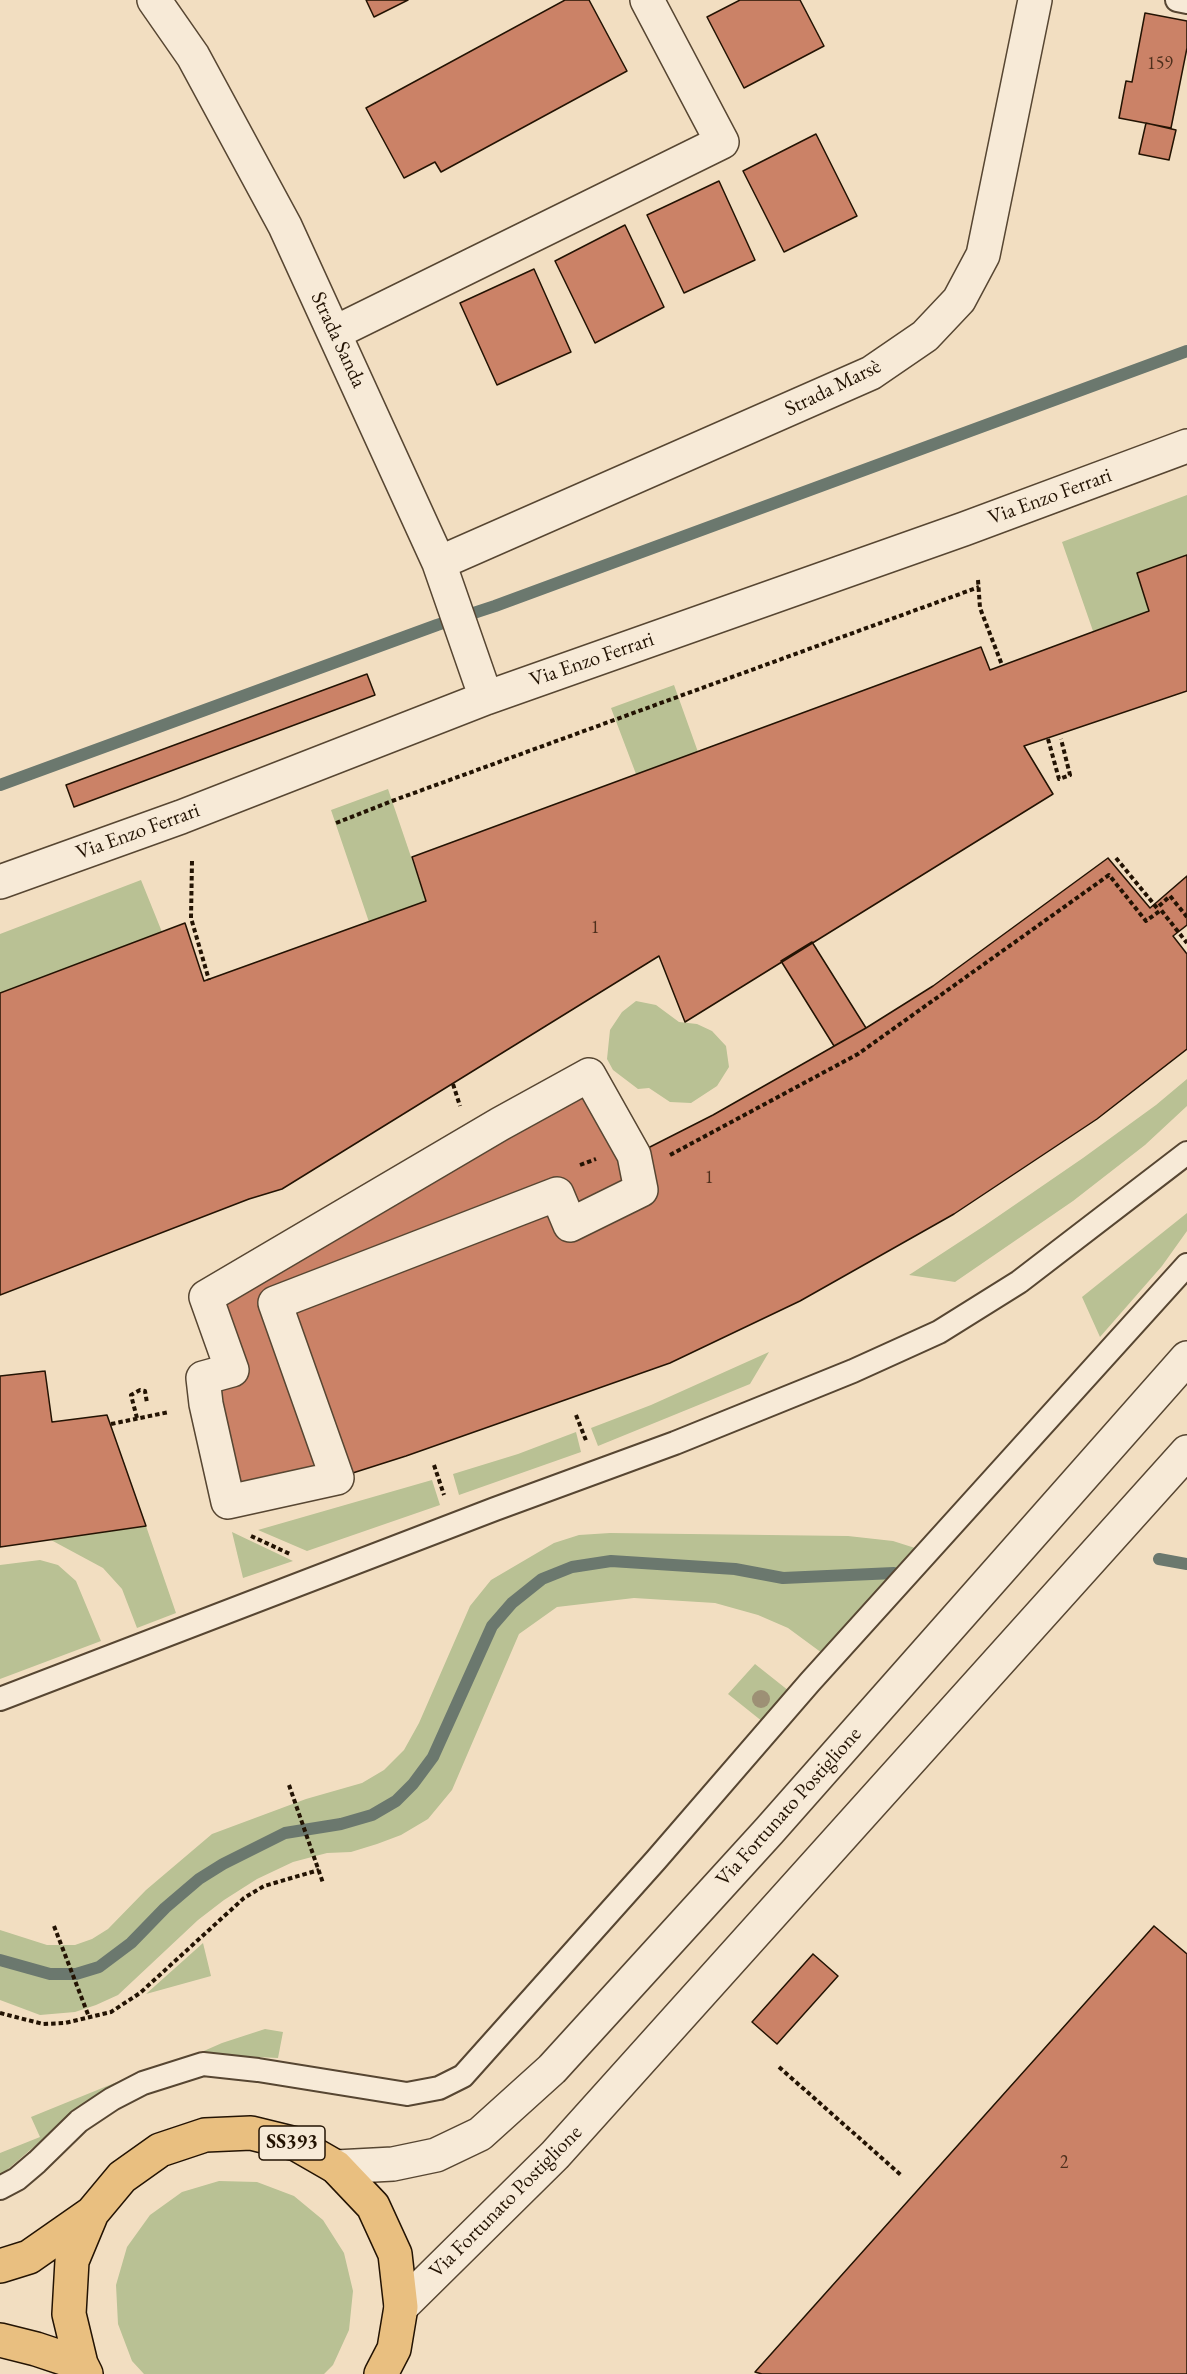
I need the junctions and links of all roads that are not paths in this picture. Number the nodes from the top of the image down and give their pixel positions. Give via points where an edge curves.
1 (154, 0) edge
2 (647, 0) edge
3 (1035, 0) edge
4 (1177, 0) edge
5 (1187, 2) edge
6 (334, 333) junction
7 (1187, 446) edge
8 (443, 575) junction
9 (486, 698) junction
10 (0, 882) edge
11 (1187, 1154) edge
12 (637, 1172) joint
13 (1187, 1265) edge
14 (1187, 1358) edge
15 (1187, 1452) edge
16 (0, 1699) edge
17 (336, 2167) junction
18 (0, 2188) edge
19 (92, 2213) junction
20 (0, 2266) edge
21 (401, 2307) junction
22 (0, 2340) edge
23 (391, 2366) edge
24 (84, 2369) edge

1 - 6 street, Strada Sanda via 193,56 285,226
2 - 6 street via 722,142
3 - 8 street, Strada Marsè via 983,255 959,300 925,336 871,373
4 - 5 lane
6 - 8 street, Strada Sanda
7 - 9 street, Via Enzo Ferrari
8 - 9 street, Strada Sanda
9 - 10 street, Via Enzo Ferrari via 181,818
11 - 16 lane via 1019,1282 939,1332 686,1439
12 - 12 street via 641,1190 570,1225 557,1194 275,1303 337,1478 228,1502 203,1378 232,1370 206,1297 589,1075 634,1155
13 - 18 lane via 810,1682 463,2076 439,2088 407,2094 203,2064 143,2083 112,2099 79,2121 31,2168
14 - 17 street, Via Fortunato Postiglione via 777,1822 552,2069 480,2134 436,2155 393,2164
15 - 21 street, Via Fortunato Postiglione via 555,2155
17 - 19 main road, SS393 via 285,2141 251,2133 205,2135 160,2150 122,2177
17 - 21 main road, SS393 via 373,2206 391,2244
19 - 20 main road, SS393 via 29,2257
19 - 24 main road, SS393 via 72,2261 69,2314
21 - 23 main road, SS393
22 - 24 main road, SS393 via 36,2349

